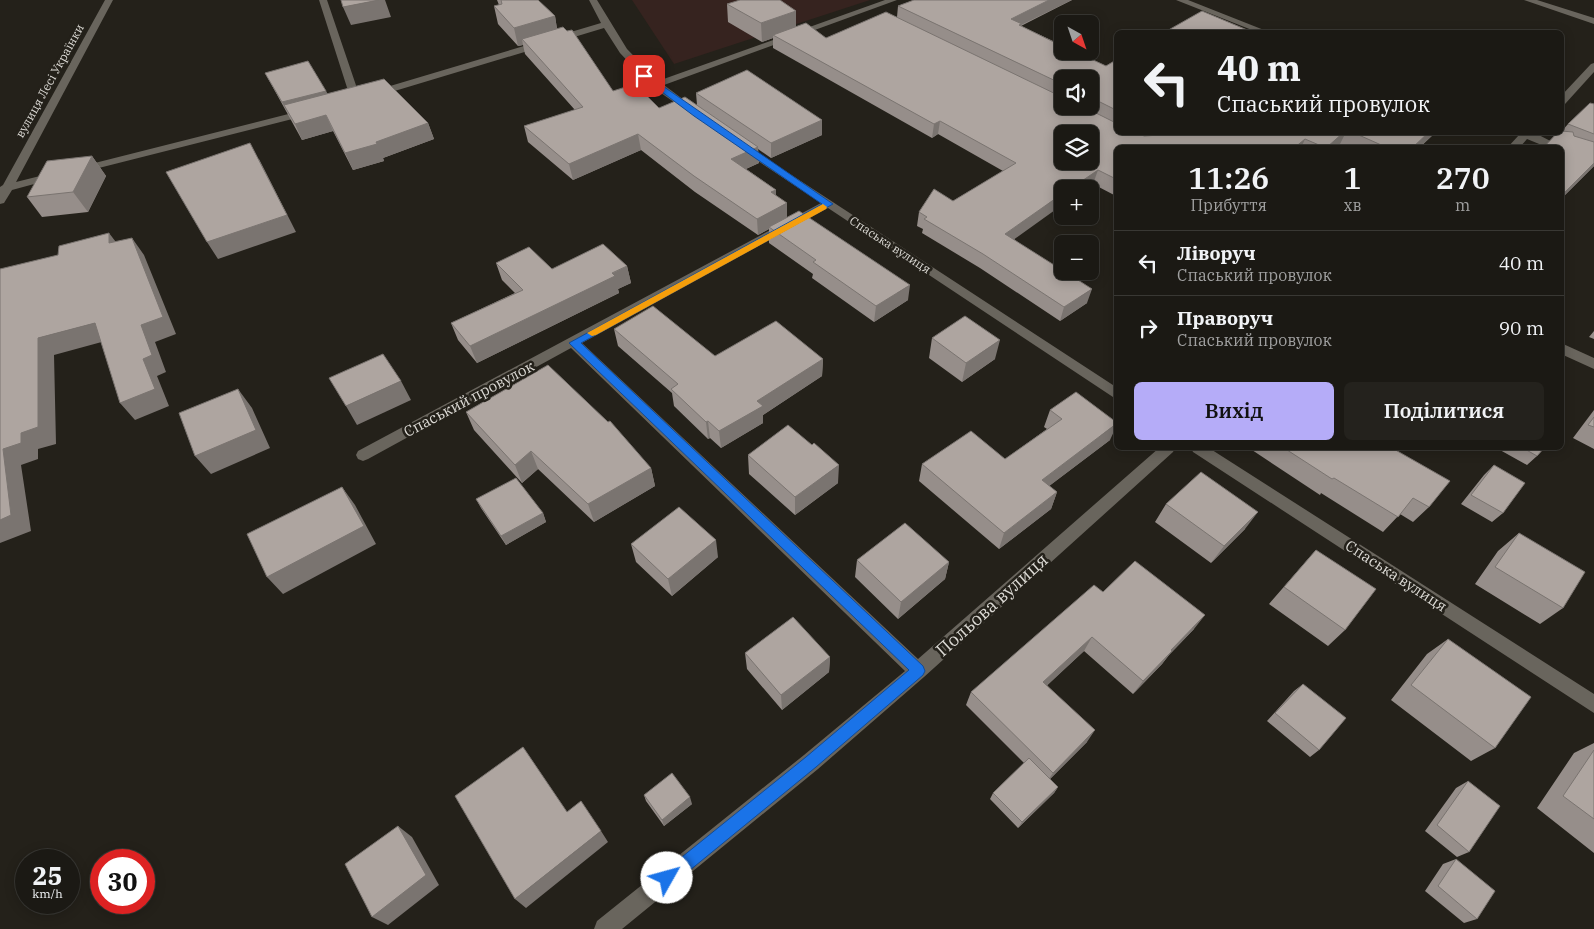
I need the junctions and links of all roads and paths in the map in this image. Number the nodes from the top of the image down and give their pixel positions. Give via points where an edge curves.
1 (108, 0) edge
2 (323, 0) edge
3 (593, 0) edge
4 (894, 0) edge
5 (1180, 0) edge
6 (1528, 0) edge
7 (1594, 21) edge
8 (605, 25) junction
9 (1259, 30) edge
10 (1594, 66) edge
11 (656, 85) junction
12 (1564, 99) edge
13 (318, 109) edge
14 (704, 120) edge
15 (1523, 135) edge
16 (1530, 135) edge
17 (729, 137) edge
18 (1515, 145) edge
19 (1554, 145) edge
20 (5, 188) junction
21 (0, 200) edge
22 (828, 204) junction
23 (574, 343) junction
24 (1564, 349) edge
25 (1594, 364) edge
26 (1114, 393) edge
27 (1166, 450) edge
28 (1201, 450) edge
29 (364, 455) dead end
30 (918, 671) junction
31 (1594, 704) edge
32 (605, 929) edge

1 - 20 street, вулиця Лесі Українки
2 - 8 street via 351,101
3 - 8 street
4 - 11 street via 870,12
5 - 9 street
6 - 7 street
8 - 11 street via 629,59
10 - 12 street
11 - 14 street
13 - 20 street
15 - 18 street
16 - 19 street
17 - 22 street, Спаська вулиця
20 - 21 street, вулиця Лесі Українки
22 - 23 street, Спаський провулок
22 - 26 street, Спаська вулиця
23 - 29 street, Спаський провулок
23 - 30 street
24 - 25 street
27 - 30 street, Польова вулиця
28 - 31 street, Спаська вулиця
30 - 32 street, Польова вулиця via 797,774

